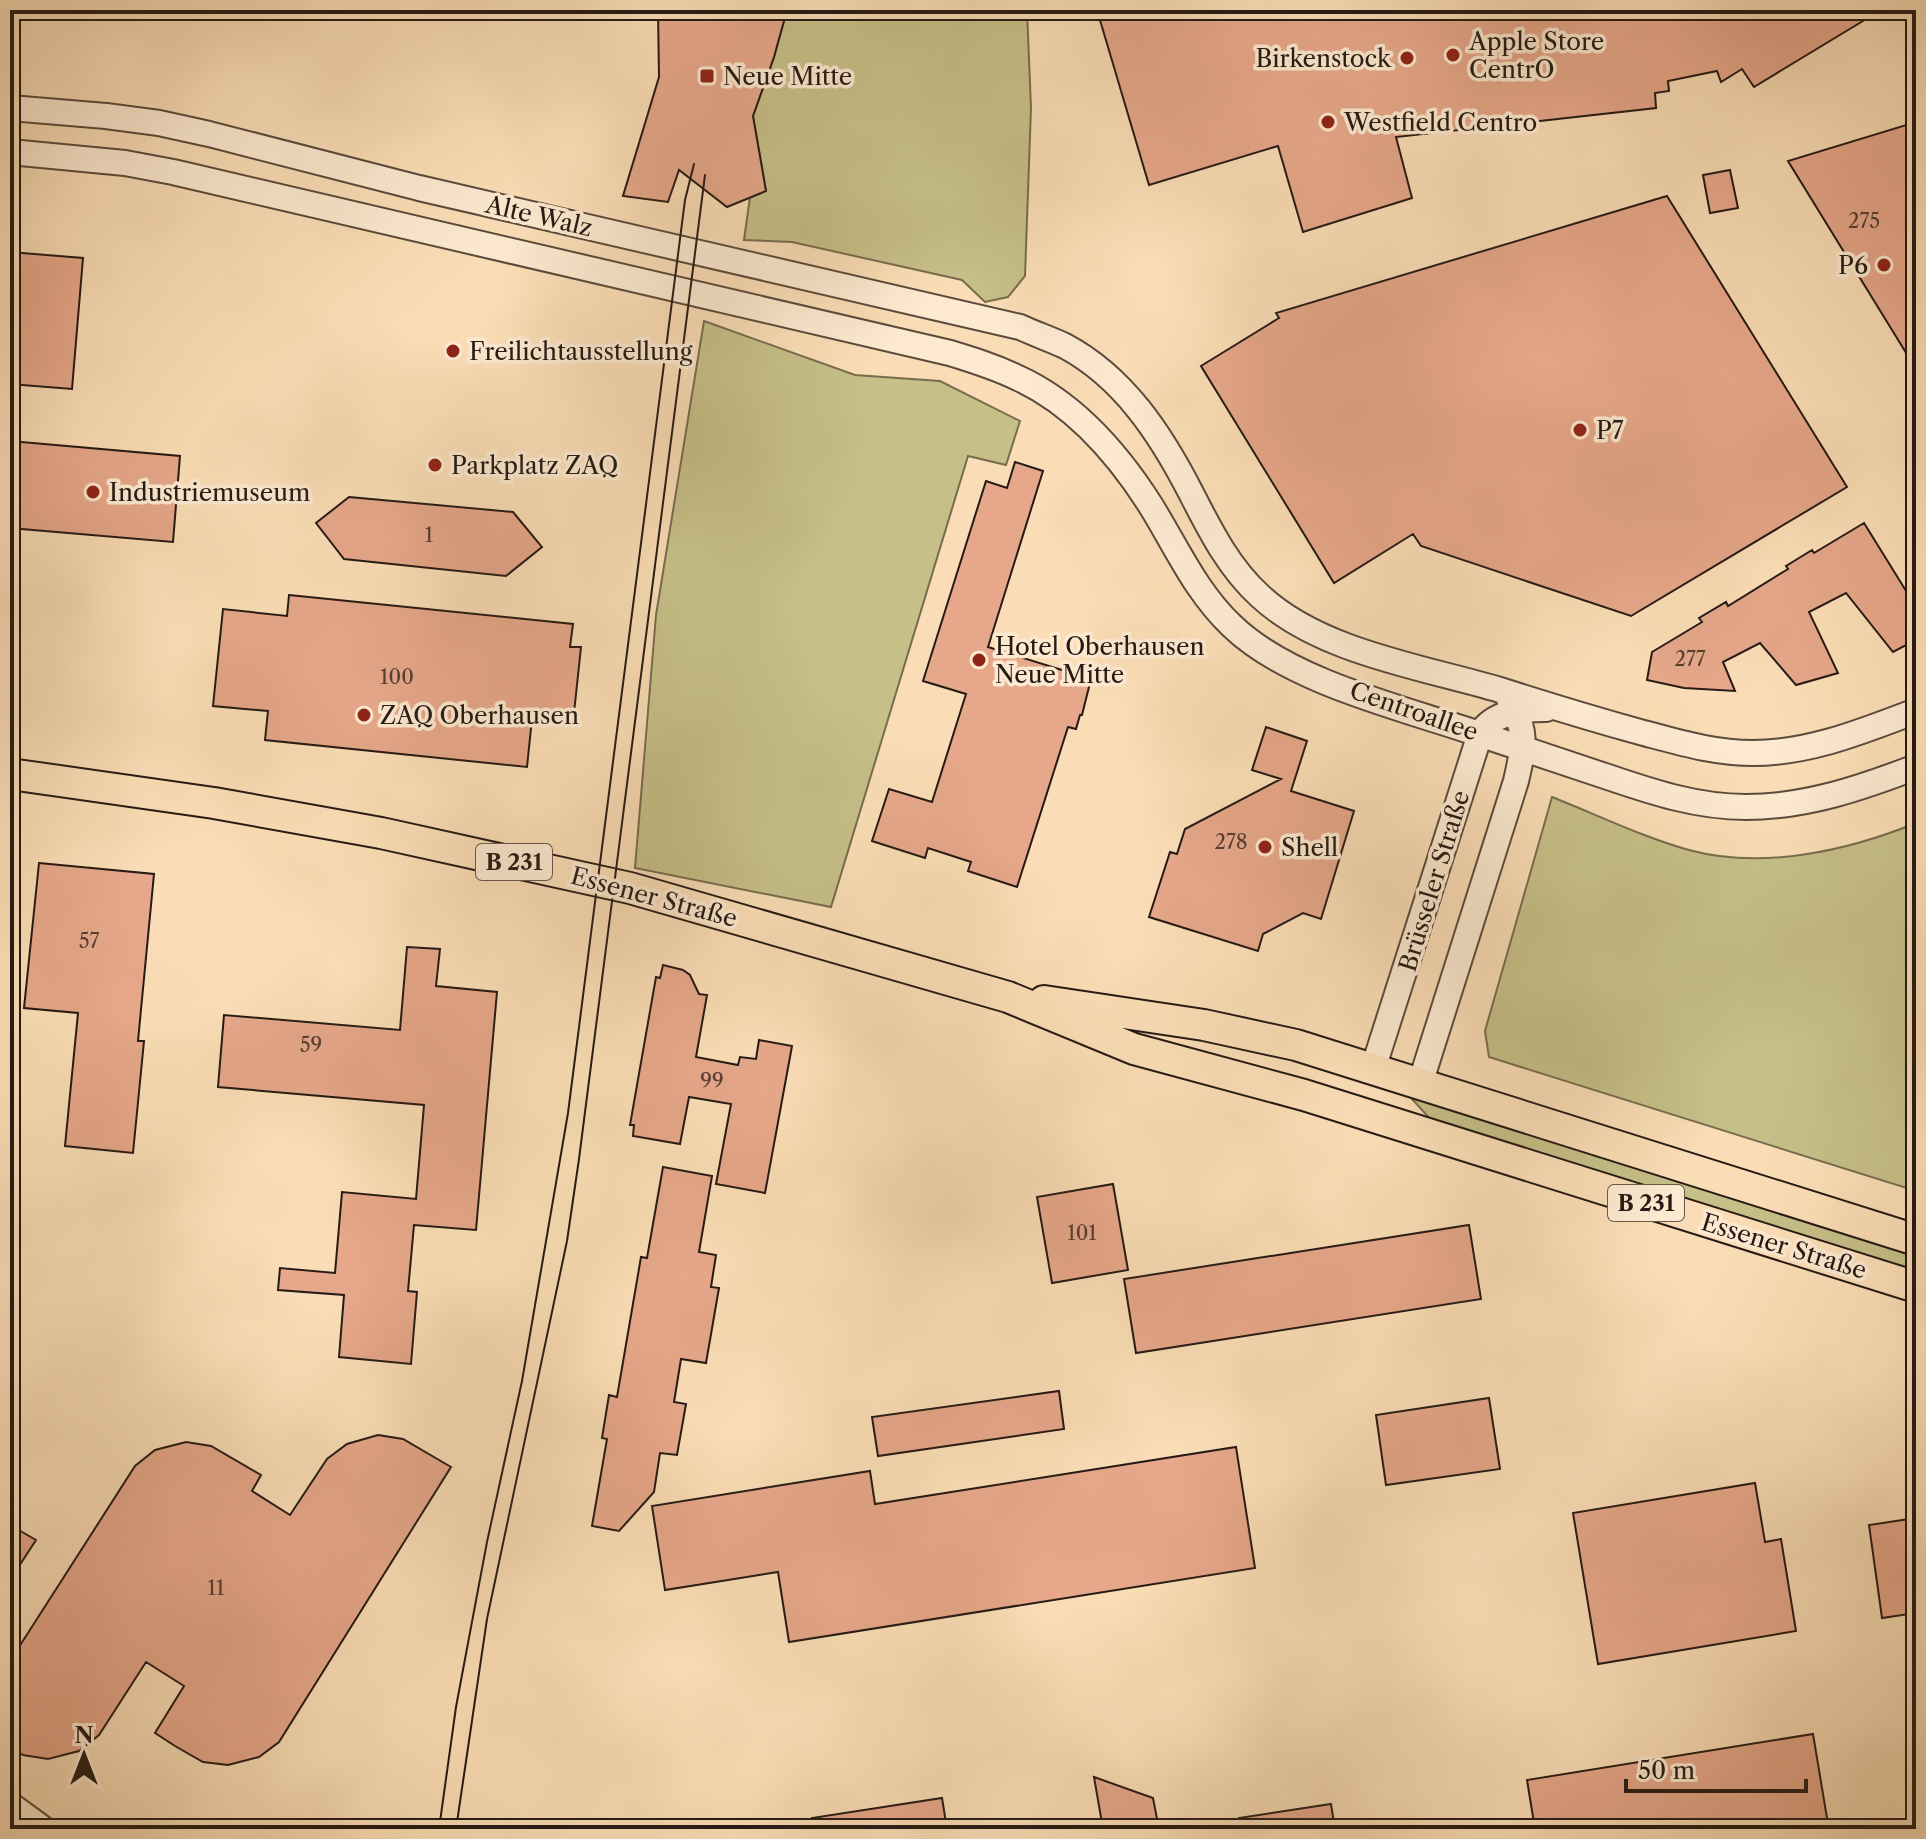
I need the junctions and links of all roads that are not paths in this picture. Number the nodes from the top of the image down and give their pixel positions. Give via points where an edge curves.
1 (10, 108) edge
2 (10, 152) edge
3 (1064, 346) joint
4 (1030, 384) joint
5 (1499, 690) junction
6 (1557, 708) junction
7 (1916, 711) edge
8 (1516, 712) junction
9 (1480, 734) junction
10 (1523, 749) junction
11 (1916, 767) edge
12 (10, 774) edge
13 (1008, 997) junction
14 (1373, 1069) junction
15 (1420, 1084) junction
16 (1377, 1118) junction
17 (1916, 1240) edge
18 (1916, 1287) edge
19 (10, 1802) edge
20 (47, 1829) edge

1 - 3 street, Alte Walz via 106,116 209,134 999,322
2 - 4 street, Alte Walz via 173,172 950,353
3 - 5 street, Centroallee via 1116,384 1146,418 1221,549 1272,607 1342,643
4 - 9 street, Centroallee via 1090,428 1115,456 1204,595 1249,641 1291,667
5 - 6 street, Centroallee
5 - 8 street, Brüsseler Straße
6 - 7 street, Centroallee via 1698,748 1753,753 1812,747
6 - 8 street
8 - 9 street via 1486,723
8 - 10 street, Brüsseler Straße
9 - 10 street, Centroallee
9 - 14 street, Brüsseler Straße
10 - 11 street, Centroallee via 1672,798 1746,807 1817,800
10 - 15 street, Brüsseler Straße
12 - 13 main road, Essener Straße / B 231 via 214,803 470,851 630,888
13 - 14 main road, Essener Straße / B 231 via 1245,1032
13 - 16 main road, Essener Straße / B 231 via 1134,1049
14 - 15 main road, Essener Straße / B 231
14 - 16 main road
15 - 16 main road
15 - 17 main road, Essener Straße / B 231
16 - 18 main road, Essener Straße / B 231
19 - 20 street

